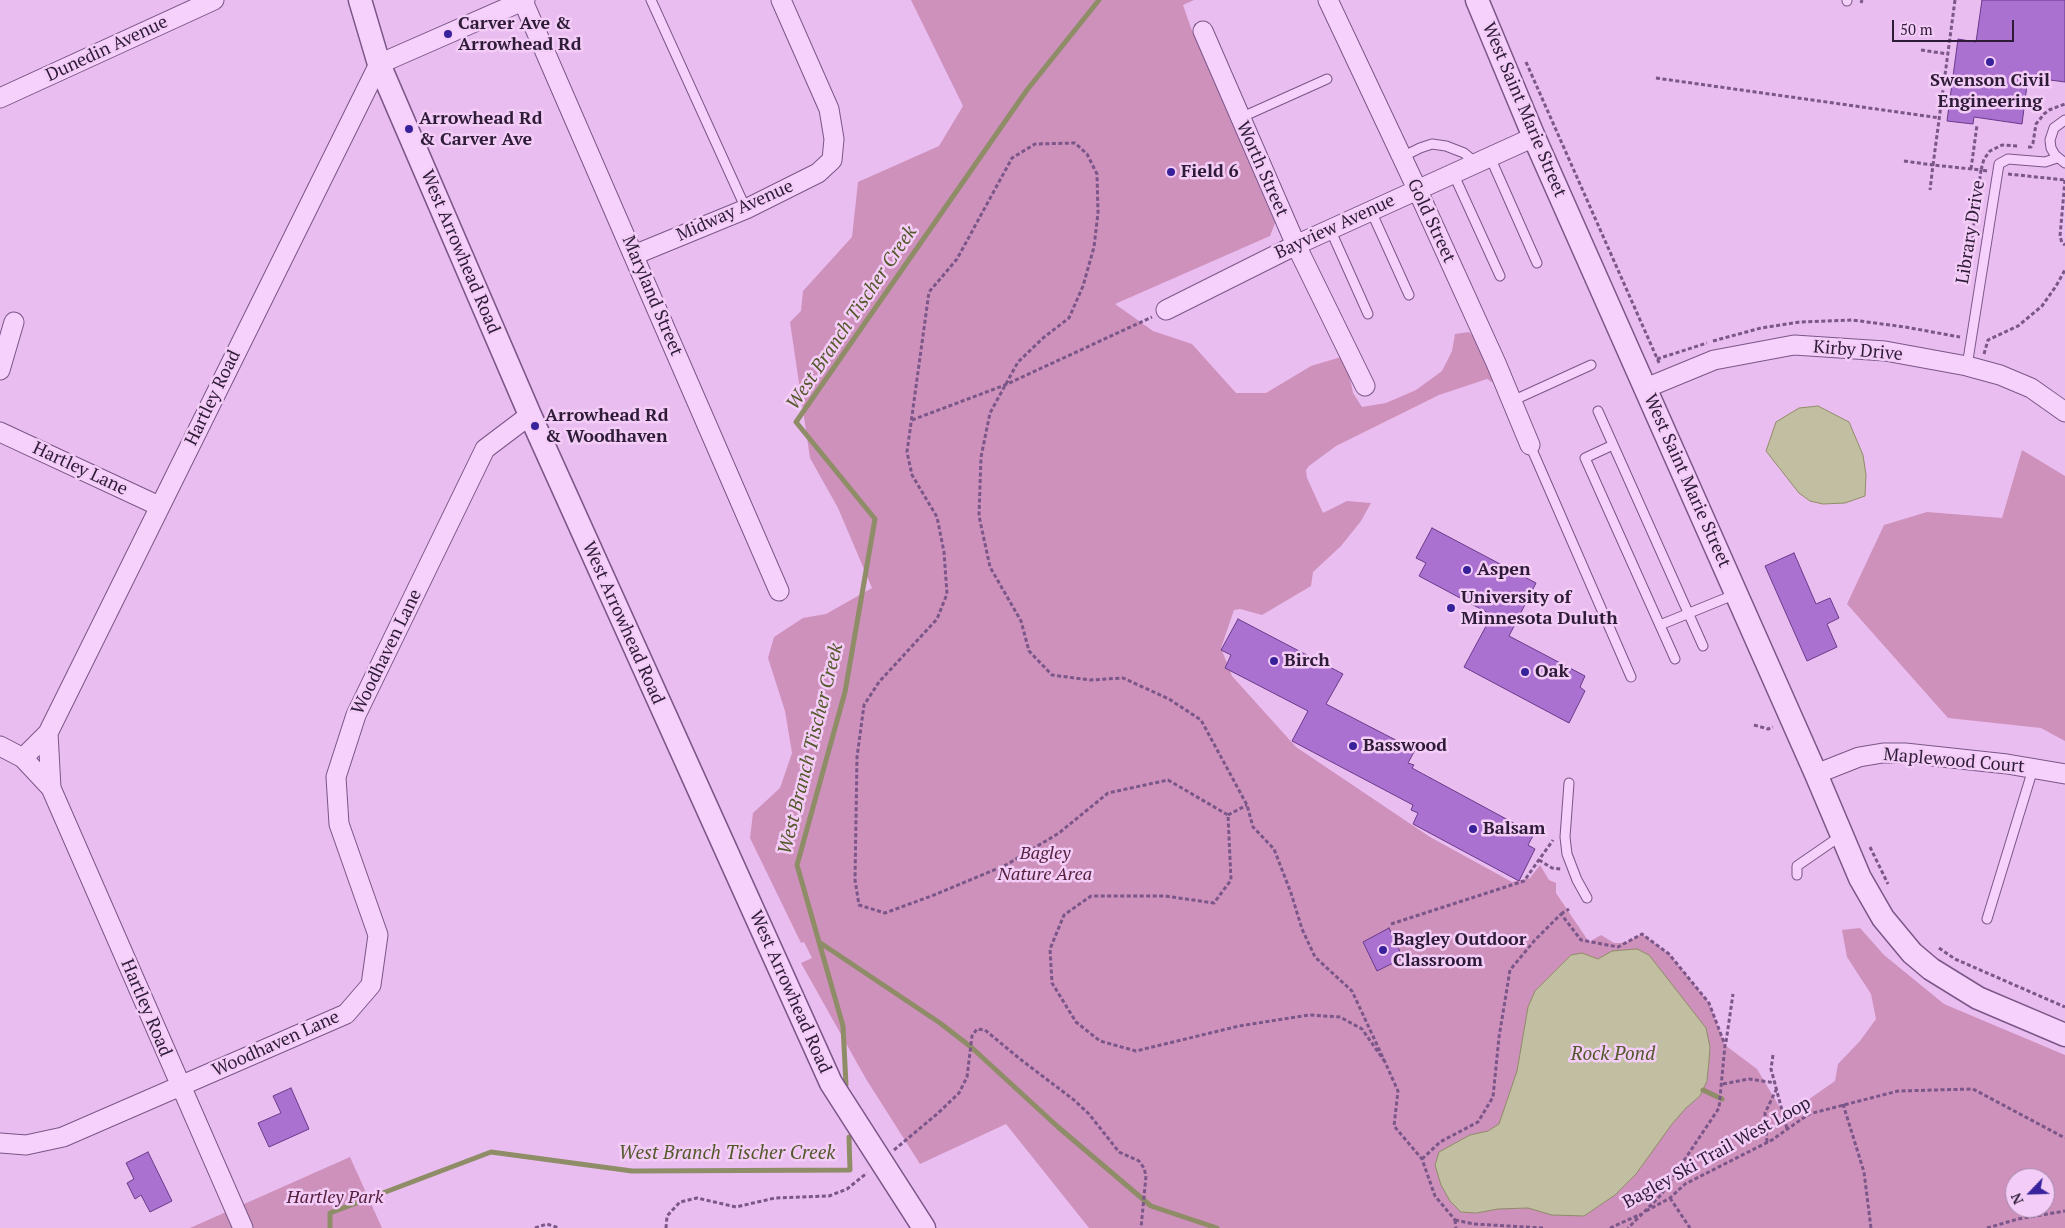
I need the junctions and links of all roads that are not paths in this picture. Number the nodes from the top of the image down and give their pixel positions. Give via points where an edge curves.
1 (214, 0) edge
2 (360, 0) edge
3 (524, 0) edge
4 (651, 0) edge
5 (781, 0) edge
6 (1328, 0) edge
7 (1477, 0) edge
8 (1203, 31) dead end
9 (380, 64) junction
10 (1327, 79) dead end
11 (0, 98) edge
12 (1240, 118) junction
13 (2065, 120) edge
14 (1534, 137) junction
15 (1402, 157) junction
16 (1483, 160) junction
17 (2061, 160) edge
18 (1453, 173) junction
19 (1417, 189) junction
20 (746, 209) junction
21 (1370, 211) junction
22 (1330, 230) junction
23 (1296, 245) junction
24 (634, 255) junction
25 (1537, 263) dead end
26 (1500, 276) dead end
27 (1409, 294) dead end
28 (1166, 310) road end
29 (1368, 314) dead end
30 (14, 322) dead end
31 (1592, 365) dead end
32 (1967, 366) junction
33 (0, 370) edge
34 (1656, 384) junction
35 (1365, 386) dead end
36 (1512, 401) junction
37 (1598, 411) dead end
38 (2065, 412) edge
39 (530, 415) junction
40 (0, 432) edge
41 (1530, 445) joint
42 (1613, 445) junction
43 (159, 506) junction
44 (779, 592) dead end
45 (1737, 594) junction
46 (1688, 613) junction
47 (1660, 625) junction
48 (1703, 646) dead end
49 (1675, 659) dead end
50 (1631, 677) dead end
51 (48, 733) junction
52 (0, 746) edge
53 (23, 758) junction
54 (2033, 769) junction
55 (1816, 774) junction
56 (2065, 774) edge
57 (1569, 783) dead end
58 (51, 788) junction
59 (1842, 835) junction
60 (1797, 875) dead end
61 (1587, 898) dead end
62 (1987, 919) dead end
63 (2065, 1035) edge
64 (180, 1086) junction
65 (0, 1143) edge
66 (243, 1228) edge
67 (924, 1228) edge

1 - 11 street, Dunedin Avenue
2 - 9 street, West Arrowhead Road
3 - 9 street
3 - 24 street, Maryland Street
4 - 20 lane
5 - 20 street, Midway Avenue via 829,109 834,139 832,160 818,173
6 - 15 street, Gold Street
7 - 14 street, West Saint Marie Street
8 - 12 street, Worth Street
9 - 39 street, West Arrowhead Road
9 - 43 street, Hartley Road
10 - 12 lane
12 - 23 street, Worth Street
13 - 17 lane via 2057,125 2051,136 2051,148
14 - 16 street, Bayview Avenue
14 - 34 street, West Saint Marie Street
15 - 16 lane via 1432,144
15 - 19 street, Gold Street
16 - 18 street, Bayview Avenue
16 - 25 lane
17 - 32 lane, Library Drive via 2008,159 1999,164
18 - 19 street, Bayview Avenue
18 - 26 lane
19 - 21 street, Bayview Avenue
19 - 36 street, Gold Street
20 - 24 street, Midway Avenue
21 - 22 street, Bayview Avenue
21 - 27 lane
22 - 23 street, Bayview Avenue
22 - 29 lane
23 - 28 street, Bayview Avenue
23 - 35 street, Worth Street
24 - 44 street, Maryland Street
30 - 33 street
31 - 36 lane
32 - 34 street, Kirby Drive via 1886,351 1794,346 1714,360
32 - 38 street, Kirby Drive via 2031,388
34 - 45 street, West Saint Marie Street
36 - 41 street, Gold Street
37 - 42 lane
39 - 64 street, Woodhaven Lane via 485,449 356,715 336,777 339,824 378,934 370,985 346,1014
39 - 67 street, West Arrowhead Road via 831,1083
40 - 43 street, Hartley Lane
41 - 50 lane
42 - 46 lane
42 - 47 lane via 1586,458
43 - 51 street, Hartley Road
45 - 46 lane
45 - 55 street, West Saint Marie Street
46 - 47 lane
46 - 48 lane
47 - 49 lane
51 - 53 street, Hartley Road
51 - 58 street, Hartley Road
52 - 53 street
53 - 58 street, Hartley Road
54 - 55 street, Maplewood Court via 1882,753 1859,757
54 - 56 street, Maplewood Court
54 - 62 lane
55 - 59 street, West Saint Marie Street
57 - 61 lane via 1567,854 1576,880
58 - 64 street, Hartley Road
59 - 60 lane via 1797,866
59 - 63 street, West Saint Marie Street via 1860,878 1883,918 1921,948 1931,969 1978,998
64 - 65 street, Woodhaven Lane via 63,1137 26,1145
64 - 66 street, Hartley Road

